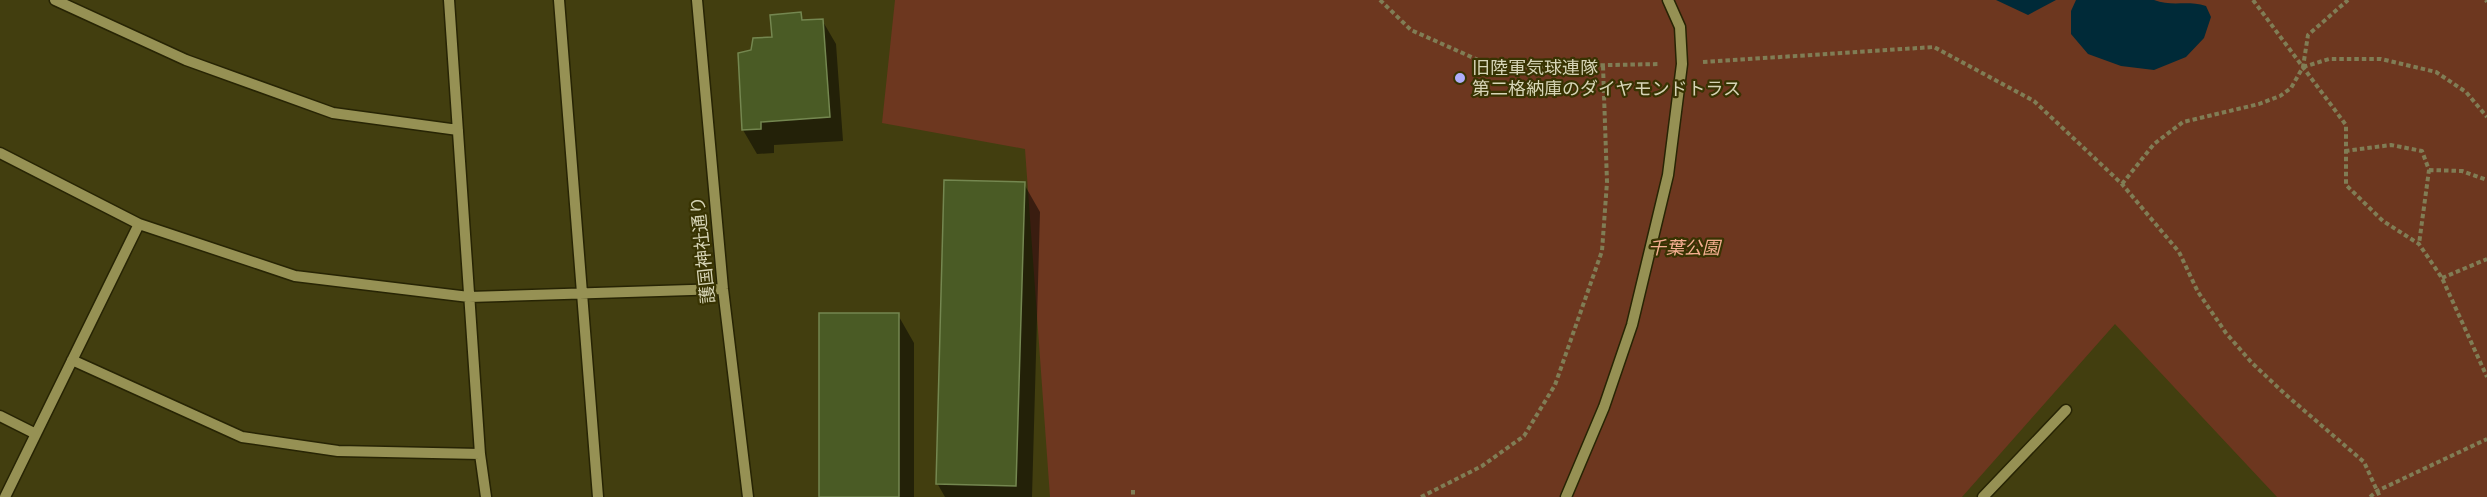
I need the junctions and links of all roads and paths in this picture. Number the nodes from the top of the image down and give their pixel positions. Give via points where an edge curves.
1 (55, 0) edge
2 (449, 0) edge
3 (559, 0) edge
4 (697, 0) edge
5 (1380, 0) edge
6 (1668, 0) edge
7 (2253, 0) edge
8 (2348, 0) edge
9 (1682, 63) junction
10 (1603, 66) junction
11 (2303, 67) junction
12 (2487, 117) edge
13 (458, 130) junction
14 (2345, 151) junction
15 (0, 153) edge
16 (2429, 170) junction
17 (2487, 180) edge
18 (2122, 184) junction
19 (139, 224) junction
20 (2419, 244) junction
21 (2487, 260) edge
22 (2442, 278) junction
23 (723, 289) junction
24 (582, 293) junction
25 (469, 297) junction
26 (72, 360) junction
27 (2487, 377) edge
28 (2066, 410) dead end
29 (0, 416) edge
30 (36, 434) junction
31 (2487, 439) edge
32 (480, 454) junction
33 (1132, 490) dead end
34 (2377, 491) junction
35 (5, 497) edge
36 (486, 497) edge
37 (598, 497) edge
38 (748, 497) edge
39 (1133, 497) edge
40 (1421, 497) edge
41 (1566, 497) edge
42 (1983, 497) edge
43 (2370, 497) edge
44 (2380, 497) edge

1 - 13 street via 186,60 333,113
2 - 13 street
3 - 24 street
4 - 23 street, 護国神社通り
5 - 10 path via 1411,30 1487,63 1517,67
6 - 9 street via 1680,27
7 - 11 path
8 - 11 path via 2308,35
9 - 10 path
9 - 18 path via 1934,47 2034,101
9 - 41 street via 1668,176 1632,325 1604,408
10 - 40 path via 1607,182 1602,251 1554,385 1524,436 1482,466
11 - 12 path via 2329,60 2381,60 2436,72 2466,92
11 - 14 path via 2346,125
11 - 18 path via 2291,88 2280,96 2183,122 2154,144
13 - 25 street
14 - 16 path via 2391,145 2421,151
14 - 20 path via 2346,185 2383,221
15 - 19 street
16 - 17 path via 2462,171
16 - 20 path
18 - 34 path via 2179,252 2198,292 2226,333 2285,394 2364,462
19 - 25 street via 295,276
19 - 26 street
20 - 22 path
21 - 22 path
22 - 27 path
23 - 24 street
23 - 38 street, 護国神社通り
24 - 25 street
24 - 37 street
25 - 32 street
26 - 30 street
26 - 32 street via 242,437 338,451
28 - 42 street
29 - 30 street
30 - 35 street
31 - 34 path
32 - 36 street
33 - 39 path
34 - 43 path
34 - 44 path

